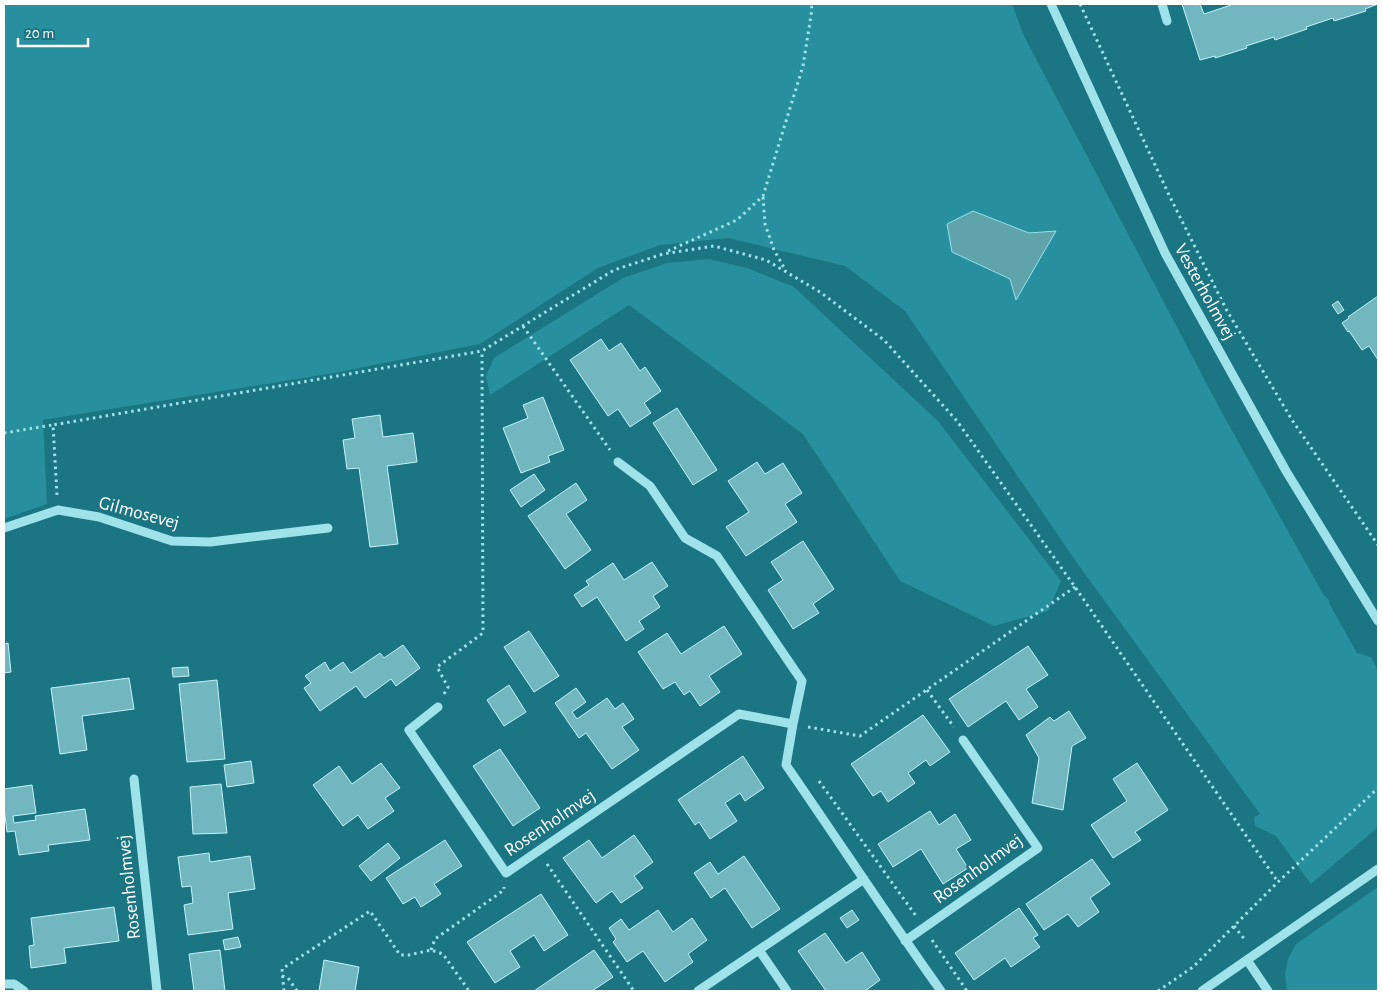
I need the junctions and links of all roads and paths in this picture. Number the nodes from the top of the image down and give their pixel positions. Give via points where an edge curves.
1 (811, 4) edge
2 (1051, 4) edge
3 (1080, 4) edge
4 (1162, 4) edge
5 (1167, 21) dead end
6 (763, 196) junction
7 (662, 254) junction
8 (788, 273) junction
9 (523, 326) junction
10 (482, 351) junction
11 (53, 425) junction
12 (4, 433) edge
13 (618, 462) joint
14 (58, 510) junction
15 (4, 528) edge
16 (328, 528) dead end
17 (1378, 545) edge
18 (1356, 583) junction
19 (1075, 587) junction
20 (1378, 614) edge
21 (1378, 621) edge
22 (927, 690) junction
23 (438, 707) joint
24 (793, 724) junction
25 (963, 740) joint
26 (134, 779) dead end
27 (818, 780) dead end
28 (1378, 788) edge
29 (539, 851) junction
30 (1378, 869) edge
31 (506, 873) junction
32 (864, 879) junction
33 (1278, 882) junction
34 (924, 928) junction
35 (905, 941) junction
36 (431, 950) junction
37 (759, 950) junction
38 (1247, 960) junction
39 (282, 976) junction
40 (4, 984) edge
41 (24, 991) edge
42 (157, 991) edge
43 (284, 991) edge
44 (297, 991) edge
45 (468, 991) edge
46 (634, 991) edge
47 (698, 991) edge
48 (787, 991) edge
49 (941, 991) edge
50 (967, 991) edge
51 (1158, 991) edge
52 (1202, 991) edge
53 (1268, 991) edge

1 - 6 path via 803,66
2 - 18 street, Vesterholmvej via 1164,253 1286,471
3 - 17 path via 1226,309 1292,420
4 - 5 street
6 - 7 path via 737,220
6 - 8 path via 765,224 774,250
7 - 8 path via 714,246 766,260
7 - 9 path via 614,270
8 - 19 path via 820,292 884,340 957,421
9 - 10 path
9 - 13 path
10 - 11 path
10 - 23 path via 483,632 437,667 448,687
11 - 12 path
11 - 14 path
13 - 24 street via 650,486 685,538 717,556 802,681
14 - 15 street, Gilmosevej
14 - 16 street, Gilmosevej via 98,517 172,541 210,542
18 - 20 street, Vesterholmvej
18 - 21 street, Vesterholmvej
19 - 22 path
19 - 33 path
22 - 24 path via 860,736
22 - 25 path
23 - 31 street, Rosenholmvej via 410,730
24 - 29 street, Rosenholmvej via 739,714
24 - 32 street via 786,765
25 - 34 street, Rosenholmvej via 1038,848
26 - 42 street, Rosenholmvej
27 - 34 path
28 - 33 path
29 - 31 street, Rosenholmvej
29 - 46 path
30 - 38 street
31 - 36 path via 504,890 434,939
32 - 35 street
32 - 37 street
33 - 51 path via 1193,967
34 - 35 street, Rosenholmvej
34 - 50 path
35 - 49 street
36 - 39 path via 400,955 370,911 282,969
36 - 45 path via 443,954
37 - 47 street
37 - 48 street
38 - 52 street
38 - 53 street
39 - 43 path
39 - 44 path via 288,978
40 - 41 street via 14,984

